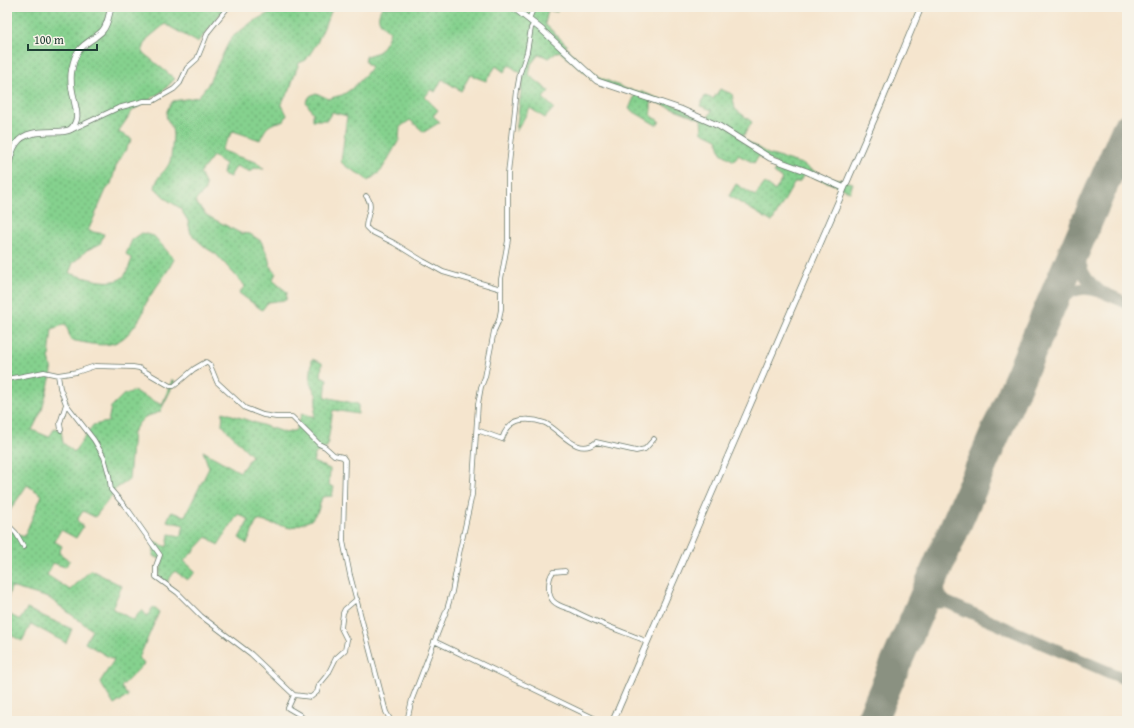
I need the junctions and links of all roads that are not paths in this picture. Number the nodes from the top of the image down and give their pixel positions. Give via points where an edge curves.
1 (112, 7) edge
2 (228, 7) edge
3 (513, 7) edge
4 (534, 7) edge
5 (921, 7) edge
6 (531, 21) junction
7 (70, 130) junction
8 (7, 170) edge
9 (844, 188) junction
10 (366, 196) dead end
11 (501, 289) junction
12 (58, 375) junction
13 (7, 379) edge
14 (66, 404) junction
15 (61, 430) dead end
16 (477, 430) junction
17 (654, 439) dead end
18 (7, 524) edge
19 (24, 547) dead end
20 (565, 571) dead end
21 (356, 599) junction
22 (434, 640) junction
23 (647, 643) junction
24 (294, 695) junction
25 (305, 721) edge
26 (391, 721) edge
27 (408, 721) edge
28 (600, 721) edge
29 (613, 721) edge

1 - 7 street via 104,29 82,46 75,57 71,73 78,115
2 - 7 street via 208,32 197,59 187,68 174,89 153,100 118,108
3 - 6 street
4 - 6 street
5 - 9 street
6 - 9 street via 597,81 680,109 719,126 770,158
6 - 11 street via 527,52 517,90 508,174 508,240 500,279
7 - 8 street via 44,131 27,135 16,143
9 - 23 street
10 - 11 street via 371,202 366,219 366,227 370,230 443,272
11 - 16 street via 499,320 478,404
12 - 13 street via 44,372
12 - 14 street
12 - 21 street via 95,366 133,367 174,386 206,362 210,364 217,382 245,408 263,416 292,417 318,444 345,460 343,540
14 - 15 street via 60,423
14 - 24 street via 94,440 104,458 111,490 160,555 156,577 251,654
16 - 17 street via 502,438 510,424 529,419 546,424 574,444 585,446 591,446 596,442 636,451 645,449
16 - 22 street via 472,495 452,592
18 - 19 street via 16,532
20 - 23 street via 553,572 551,576 549,594 558,605
21 - 24 street via 343,613 341,628 347,640 345,650 332,664 311,698
21 - 26 street via 386,712
22 - 27 street via 411,702
22 - 28 street
23 - 29 street
24 - 25 street via 288,708

